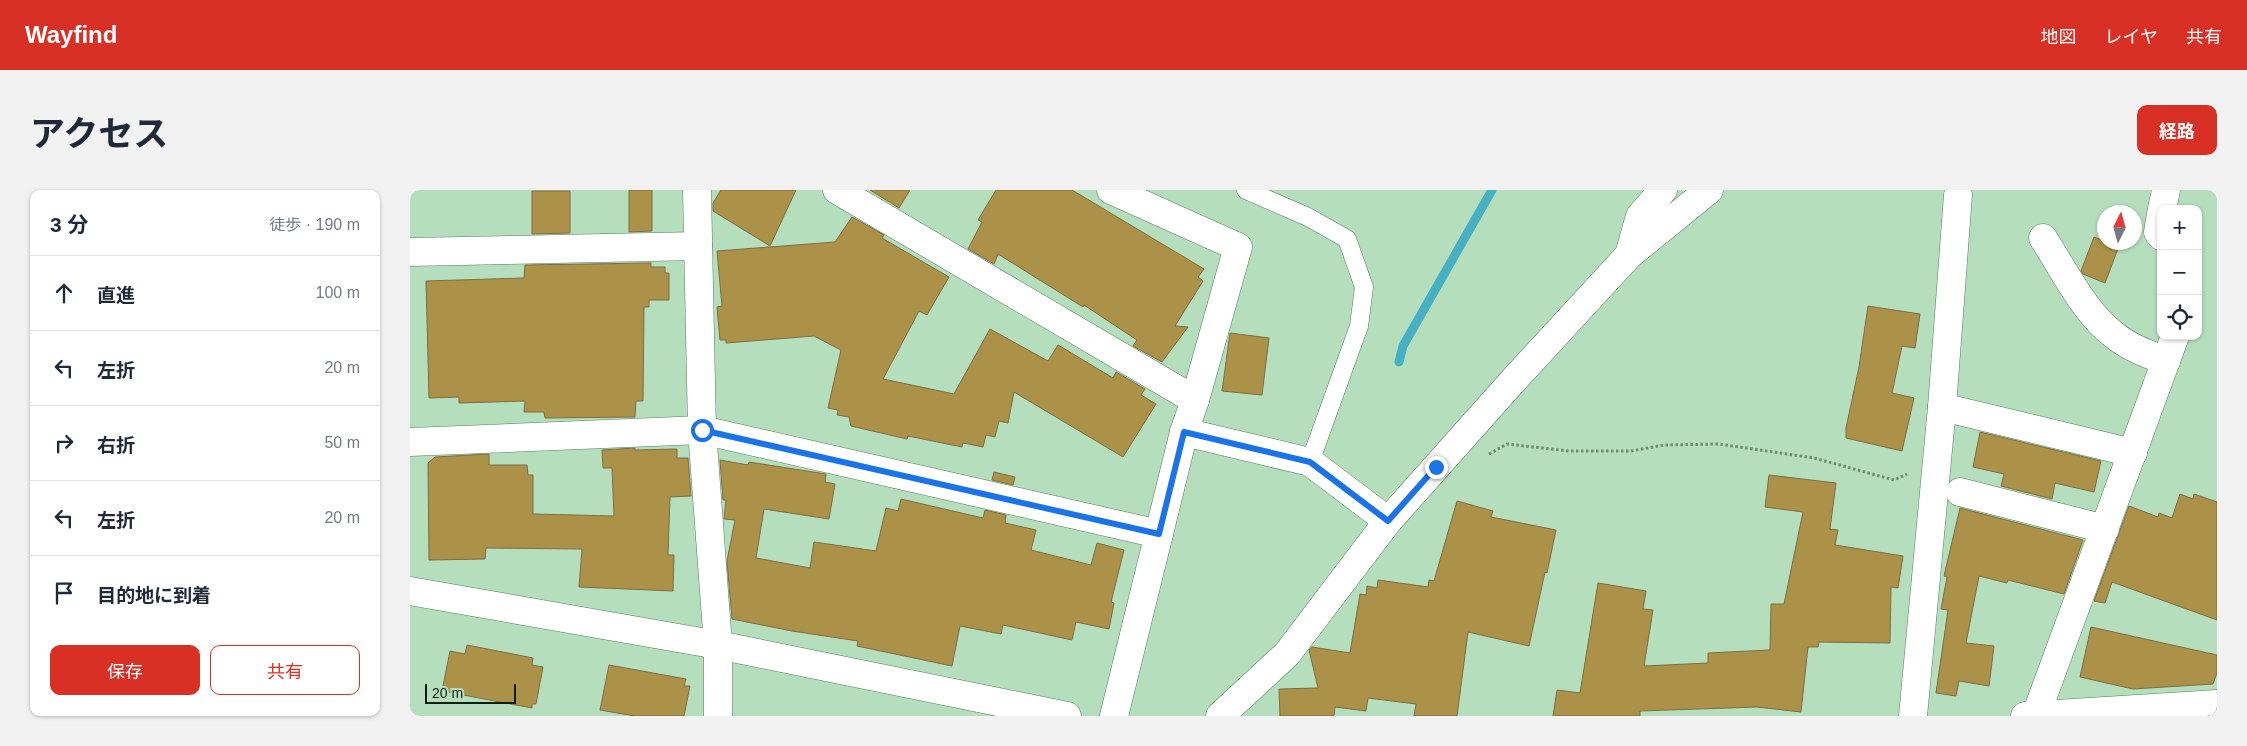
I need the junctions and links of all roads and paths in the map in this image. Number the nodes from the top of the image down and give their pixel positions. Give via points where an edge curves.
1 (697, 190) edge
2 (838, 190) edge
3 (1110, 190) edge
4 (1246, 190) edge
5 (1663, 190) edge
6 (1709, 190) edge
7 (2166, 190) edge
8 (1958, 195) dead end
9 (2163, 205) edge
10 (2043, 238) dead end
11 (698, 246) junction
12 (410, 252) edge
13 (1630, 255) junction
14 (2174, 340) edge
15 (2166, 361) junction
16 (1195, 400) junction
17 (1942, 407) junction
18 (702, 430) junction
19 (1184, 432) junction
20 (410, 442) edge
21 (2133, 453) junction
22 (1483, 458) dead end
23 (1310, 462) junction
24 (1908, 474) dead end
25 (1960, 492) dead end
26 (1388, 521) junction
27 (2105, 529) junction
28 (1159, 534) junction
29 (410, 591) edge
30 (718, 645) junction
31 (2217, 704) edge
32 (2036, 715) edge
33 (718, 716) edge
34 (1067, 716) edge
35 (1114, 716) edge
36 (1220, 716) edge
37 (1912, 716) edge
38 (2025, 716) edge

1 - 11 street
2 - 16 street
3 - 16 street via 1238,247
4 - 23 lane via 1308,217 1347,239 1364,287 1360,326
5 - 13 street via 1640,216
6 - 13 street
7 - 9 street
8 - 17 street
10 - 15 street via 2090,311 2113,335 2137,350
11 - 12 street
11 - 18 street
13 - 26 street
14 - 15 street
15 - 21 street
16 - 19 street
17 - 21 street
17 - 37 street
18 - 20 street
18 - 28 street
18 - 30 street
19 - 23 street
19 - 28 street
21 - 27 street
22 - 24 path via 1507,444 1569,451 1631,451 1664,445 1719,444 1814,458 1894,480
23 - 26 street
25 - 27 street
26 - 36 street via 1287,654
27 - 32 street
28 - 35 street
29 - 30 street
30 - 33 street
30 - 34 street
31 - 32 street
32 - 38 street

